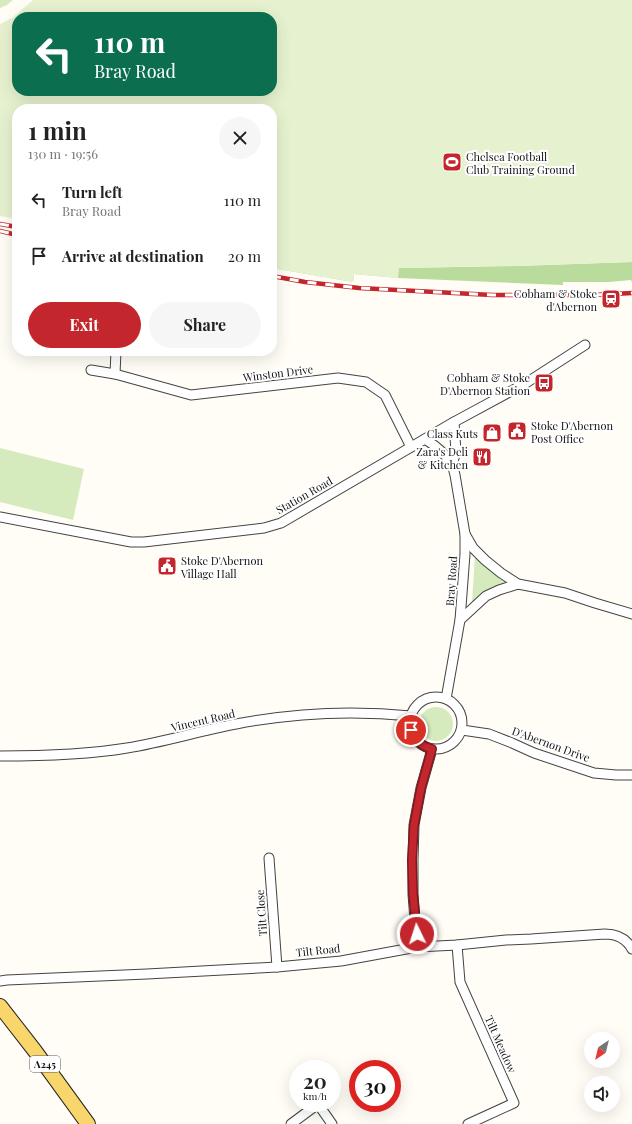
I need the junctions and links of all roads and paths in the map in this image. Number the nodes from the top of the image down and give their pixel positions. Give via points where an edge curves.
1 (585, 346) dead end
2 (116, 356) edge
3 (91, 370) dead end
4 (115, 374) junction
5 (454, 422) junction
6 (425, 439) junction
7 (411, 447) junction
8 (452, 464) junction
9 (0, 517) edge
10 (465, 534) junction
11 (518, 584) junction
12 (632, 614) edge
13 (460, 620) junction
14 (446, 699) junction
15 (411, 716) junction
16 (462, 730) junction
17 (432, 749) junction
18 (0, 756) edge
19 (632, 775) edge
20 (269, 858) dead end
21 (457, 945) junction
22 (417, 947) junction
23 (632, 949) edge
24 (277, 966) junction
25 (0, 981) edge
26 (1, 1009) edge
27 (308, 1112) edge
28 (324, 1112) edge
29 (88, 1124) edge
30 (291, 1124) edge
31 (332, 1124) edge
32 (468, 1124) edge

1 - 5 street, Station Road via 526,383
2 - 4 street
3 - 4 street, Winston Drive
4 - 7 street, Winston Drive via 191,395 338,378 366,382 385,396
5 - 6 street, Station Road
5 - 8 street, Bray Road via 456,452
6 - 7 street, Station Road
6 - 8 street, Bray Road via 446,455
7 - 9 street, Station Road via 282,523 264,528 131,542
8 - 10 street, Bray Road
10 - 11 street via 485,560
10 - 13 street, Bray Road
11 - 12 street via 565,593
11 - 13 street via 486,596
13 - 14 street, Bray Road
14 - 15 street via 429,698 415,708
14 - 16 street via 458,708
15 - 17 street via 414,737 425,747
15 - 18 street, Vincent Road via 350,713 274,718 235,724 126,749 49,756
16 - 17 street via 459,737 448,747
16 - 19 street, D'Abernon Drive via 488,734 594,773
17 - 22 street via 414,825 412,860
20 - 24 street, Tilt Close
21 - 22 street, Tilt Road
21 - 23 street, Tilt Road via 613,934 620,936
21 - 32 street, Tilt Meadow via 460,982 514,1103
22 - 24 street, Tilt Road via 341,961
24 - 25 street, Tilt Road
26 - 29 main road, A245
27 - 30 street
28 - 31 street

